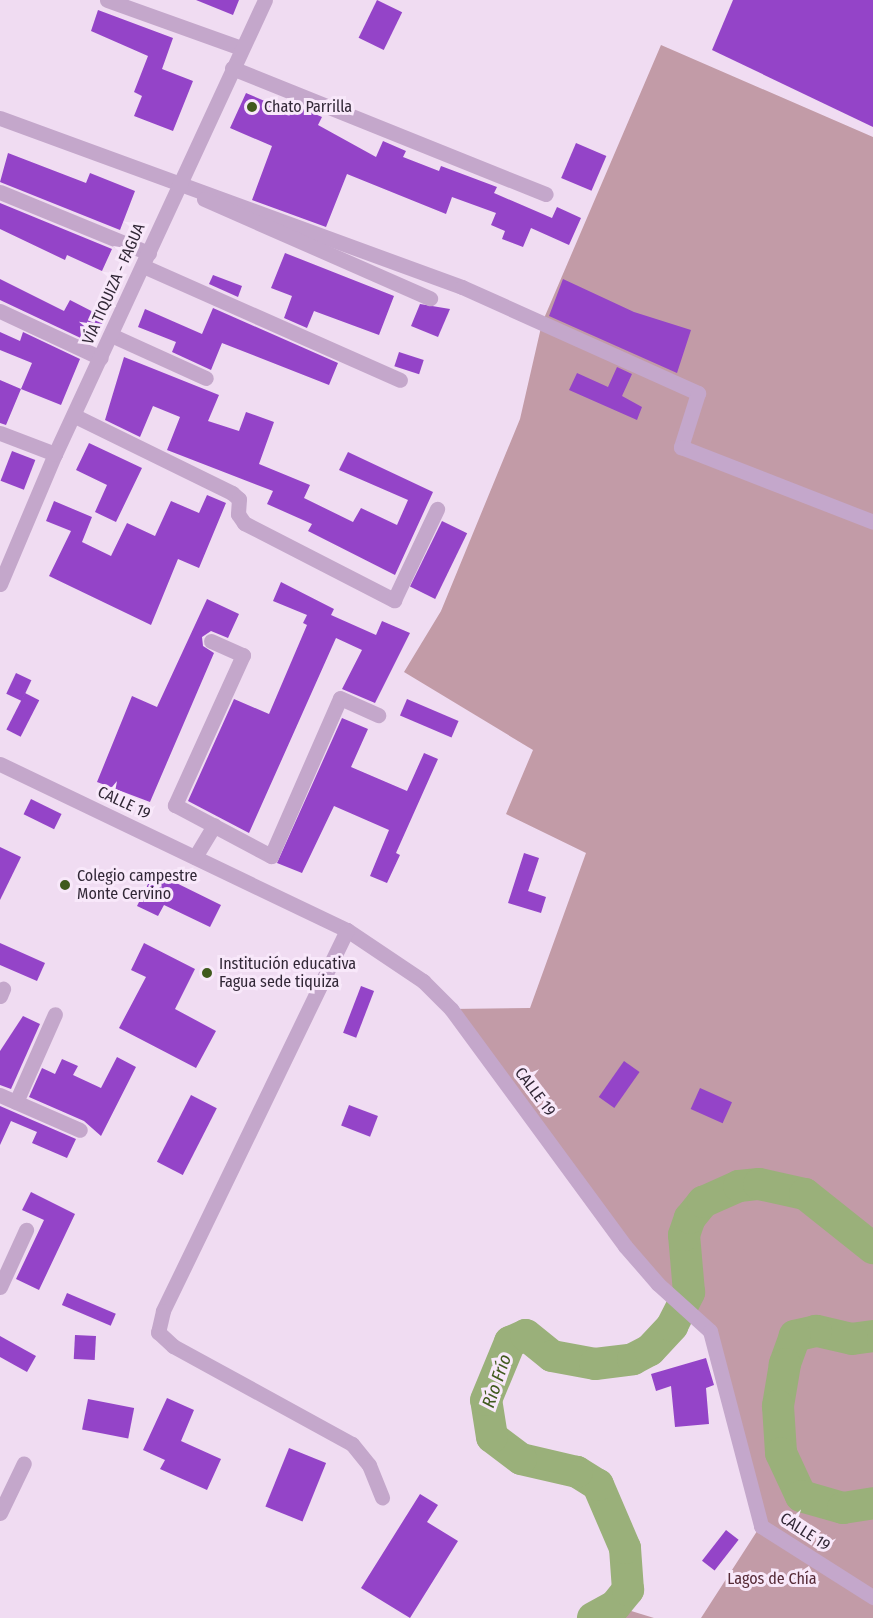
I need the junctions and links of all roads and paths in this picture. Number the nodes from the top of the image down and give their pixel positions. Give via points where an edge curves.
1 (107, 0) edge
2 (265, 0) edge
3 (242, 48) junction
4 (232, 68) junction
5 (0, 118) edge
6 (178, 184) junction
7 (0, 192) edge
8 (546, 194) dead end
9 (146, 260) junction
10 (430, 298) dead end
11 (0, 311) edge
12 (111, 335) junction
13 (101, 358) junction
14 (206, 378) dead end
15 (400, 380) dead end
16 (75, 416) junction
17 (0, 433) edge
18 (55, 454) junction
19 (437, 509) dead end
20 (873, 522) edge
21 (1, 578) edge
22 (211, 641) dead end
23 (378, 715) dead end
24 (0, 764) edge
25 (214, 825) junction
26 (195, 857) junction
27 (347, 930) junction
28 (55, 1014) dead end
29 (0, 1095) edge
30 (16, 1102) junction
31 (80, 1130) dead end
32 (26, 1230) dead end
33 (0, 1287) edge
34 (24, 1463) dead end
35 (382, 1497) dead end
36 (0, 1513) edge
37 (873, 1598) edge

1 - 3 street
2 - 3 street, VÍA TIQUIZA - FAGUA
3 - 4 street, VÍA TIQUIZA - FAGUA
4 - 6 street, VÍA TIQUIZA - FAGUA
4 - 8 street
5 - 6 street
6 - 9 street, VÍA TIQUIZA - FAGUA
6 - 10 street
6 - 20 street via 462,287 698,393 681,447
7 - 9 street
9 - 12 street, VÍA TIQUIZA - FAGUA
9 - 15 street
11 - 13 street
12 - 13 street, VÍA TIQUIZA - FAGUA
12 - 14 street
13 - 16 street, VÍA TIQUIZA - FAGUA
16 - 18 street, VÍA TIQUIZA - FAGUA
16 - 19 street via 232,493 239,499 238,514 244,523 394,600
17 - 18 street
18 - 21 street, VÍA TIQUIZA - FAGUA
22 - 25 street via 243,655 175,805
23 - 25 street via 340,698 271,856
24 - 26 street, CALLE 19
25 - 26 street
26 - 27 street, CALLE 19
27 - 35 street via 163,1311 158,1332 173,1346 352,1444 369,1465
27 - 37 street, CALLE 19 via 423,981 451,1009 658,1284 702,1319 720,1359 744,1472 761,1526
28 - 30 street
29 - 30 street
30 - 31 street
32 - 33 street
34 - 36 street

